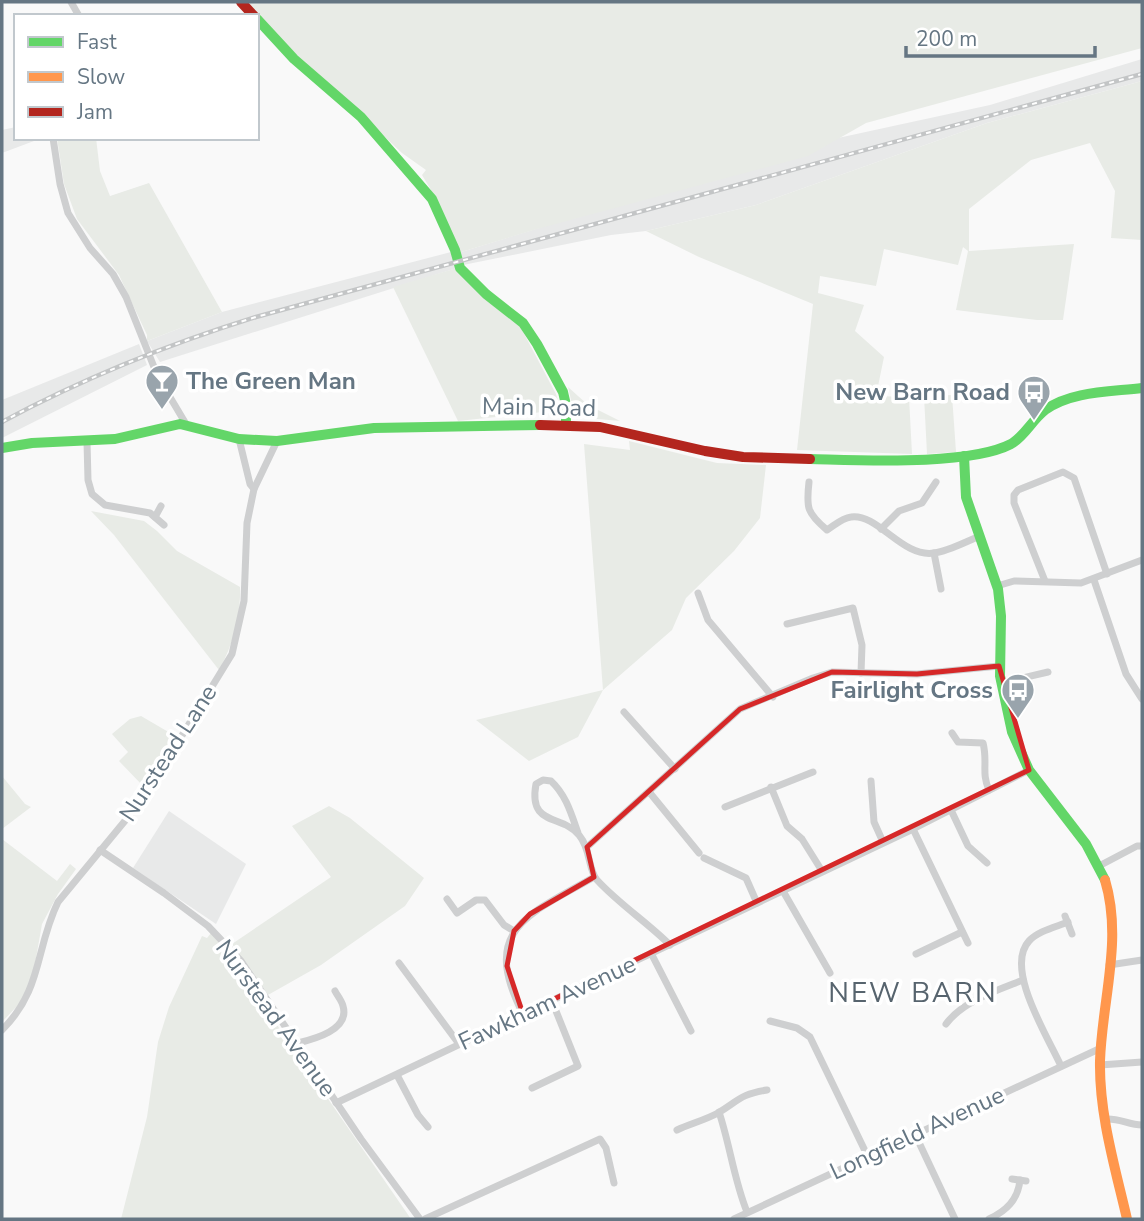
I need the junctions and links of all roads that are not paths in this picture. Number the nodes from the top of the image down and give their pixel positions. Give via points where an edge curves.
1 (259, 20) edge
2 (53, 140) edge
3 (1142, 388) edge
4 (186, 424) junction
5 (566, 424) junction
6 (239, 439) junction
7 (277, 441) junction
8 (87, 442) junction
9 (2, 448) edge
10 (964, 456) junction
11 (809, 482) dead end
12 (936, 482) dead end
13 (254, 489) junction
14 (161, 506) dead end
15 (155, 517) junction
16 (164, 525) dead end
17 (881, 530) junction
18 (980, 536) junction
19 (933, 553) junction
20 (1142, 560) edge
21 (1107, 574) junction
22 (1094, 580) junction
23 (1045, 581) junction
24 (998, 586) junction
25 (941, 589) dead end
26 (698, 593) dead end
27 (787, 624) dead end
28 (999, 666) junction
29 (1048, 672) dead end
30 (862, 673) junction
31 (1001, 683) junction
32 (773, 697) junction
33 (1142, 699) edge
34 (624, 712) dead end
35 (952, 733) dead end
36 (675, 769) junction
37 (1029, 771) junction
38 (813, 772) dead end
39 (871, 781) dead end
40 (771, 787) junction
41 (989, 790) junction
42 (650, 793) junction
43 (725, 807) dead end
44 (951, 810) junction
45 (913, 829) junction
46 (578, 833) junction
47 (884, 842) junction
48 (1142, 846) edge
49 (587, 847) junction
50 (100, 850) junction
51 (987, 863) dead end
52 (1099, 866) junction
53 (822, 871) junction
54 (594, 877) junction
55 (783, 891) junction
56 (447, 899) dead end
57 (757, 903) junction
58 (514, 931) junction
59 (962, 932) junction
60 (1072, 934) dead end
61 (968, 943) dead end
62 (670, 945) junction
63 (652, 953) junction
64 (916, 954) dead end
65 (1142, 960) edge
66 (399, 963) dead end
67 (1109, 965) junction
68 (830, 973) dead end
69 (1023, 980) junction
70 (335, 991) dead end
71 (552, 1001) junction
72 (523, 1014) junction
73 (770, 1021) dead end
74 (946, 1024) dead end
75 (2, 1030) edge
76 (691, 1031) dead end
77 (298, 1043) junction
78 (459, 1044) junction
79 (1101, 1048) junction
80 (1142, 1062) edge
81 (1100, 1065) junction
82 (1061, 1066) junction
83 (397, 1075) junction
84 (532, 1088) dead end
85 (767, 1090) dead end
86 (337, 1103) junction
87 (719, 1112) junction
88 (1106, 1119) junction
89 (1142, 1125) edge
90 (428, 1128) dead end
91 (677, 1130) dead end
92 (915, 1134) junction
93 (868, 1157) junction
94 (1019, 1180) dead end
95 (614, 1183) dead end
96 (747, 1213) junction
97 (420, 1219) edge
98 (425, 1219) edge
99 (734, 1219) edge
100 (955, 1219) edge
101 (989, 1219) edge
102 (1127, 1219) edge

1 - 5 street via 360,117 432,199 460,268 523,323 537,344 563,392
2 - 4 street via 68,213 126,297 163,388
3 - 10 street, Main Road via 1063,399 1042,412 1010,444
4 - 6 street, Main Road
4 - 8 street, Main Road
5 - 7 street, Main Road via 374,428
5 - 10 street, Main Road via 743,457
6 - 7 street, Main Road
6 - 13 street, Nurstead Lane
7 - 13 street, Nurstead Lane
8 - 9 street, Main Road
8 - 15 street via 92,494 105,505 141,510
10 - 18 street via 964,484
11 - 17 street via 806,505 827,530 855,516
12 - 17 street via 922,503 899,511
13 - 50 street, Nurstead Lane via 247,523 244,601 232,654 143,799
14 - 15 street
15 - 16 street
17 - 19 street via 904,546
18 - 19 street
18 - 24 street
19 - 25 street
20 - 21 street
21 - 22 street
21 - 23 street via 1074,478 1063,472 1014,495
22 - 23 street
22 - 33 street via 1126,674
23 - 24 street
24 - 28 street
26 - 32 street via 708,620
27 - 30 street via 853,608 862,645
28 - 30 street via 917,674
28 - 31 street
29 - 31 street
30 - 32 street via 832,672
31 - 37 street
32 - 36 street via 740,709
34 - 36 street
35 - 41 street via 958,743 983,743 987,759 982,776
36 - 42 street
37 - 41 street, Fawkham Avenue
37 - 52 street
38 - 40 street
39 - 47 street via 874,822
40 - 43 street
40 - 53 street via 787,826 802,839
41 - 44 street, Fawkham Avenue
42 - 49 street
42 - 57 street via 702,856 746,878
44 - 45 street, Fawkham Avenue
44 - 51 street via 968,846
45 - 47 street, Fawkham Avenue
45 - 59 street
46 - 46 street via 538,809 536,784 551,780 560,789
46 - 49 street
47 - 53 street, Fawkham Avenue
48 - 52 street
49 - 54 street
50 - 75 street, Nurstead Lane via 58,902 33,985
50 - 77 street, Nurstead Avenue via 215,932
52 - 67 street via 1113,930
53 - 55 street, Fawkham Avenue
54 - 58 street via 530,914
54 - 62 street
55 - 57 street, Fawkham Avenue
55 - 68 street
56 - 58 street via 459,916 482,899
57 - 62 street, Fawkham Avenue
58 - 72 street via 507,966
59 - 61 street
59 - 64 street
60 - 69 street via 1067,919 1034,936 1020,957
62 - 63 street, Fawkham Avenue
63 - 71 street, Fawkham Avenue
63 - 76 street
65 - 67 street
66 - 78 street
67 - 79 street
69 - 74 street via 986,995
69 - 82 street
70 - 77 street via 344,1007 338,1026
71 - 72 street, Fawkham Avenue
71 - 84 street via 578,1066
72 - 78 street, Fawkham Avenue
73 - 93 street via 793,1026 808,1036
77 - 86 street, Nurstead Avenue
78 - 83 street, Fawkham Avenue
79 - 81 street
79 - 82 street, Longfield Avenue
80 - 81 street
81 - 88 street
82 - 92 street, Longfield Avenue
83 - 86 street, Fawkham Avenue
83 - 90 street
85 - 87 street via 735,1099
86 - 97 street, Nurstead Avenue
87 - 91 street
87 - 96 street
88 - 89 street
88 - 102 street
92 - 93 street, Longfield Avenue
92 - 100 street
93 - 96 street, Longfield Avenue
94 - 101 street via 1010,1205
95 - 98 street via 600,1139
96 - 99 street, Longfield Avenue

